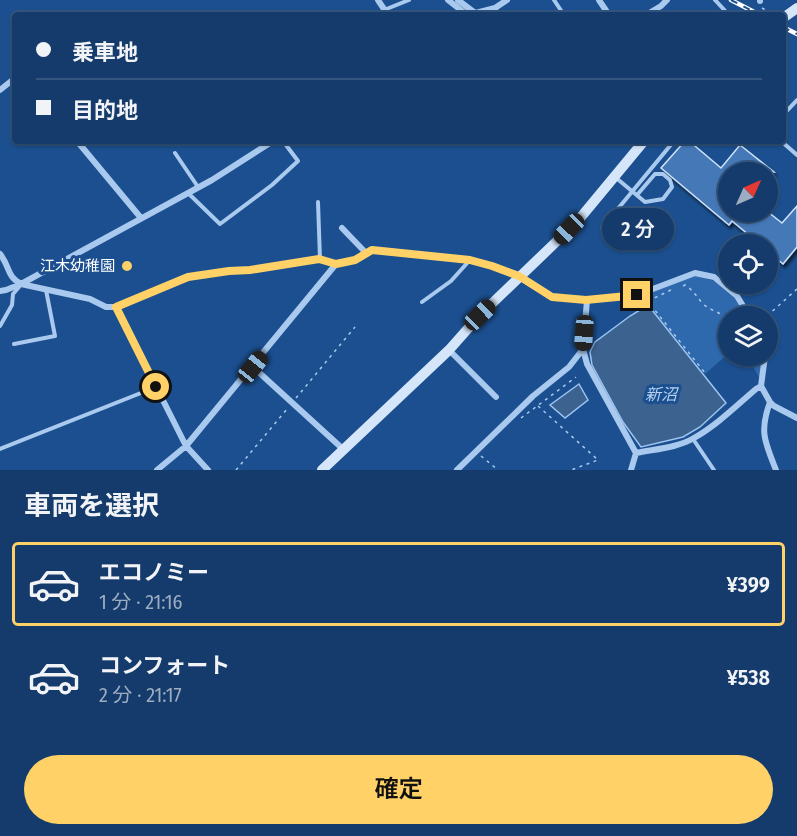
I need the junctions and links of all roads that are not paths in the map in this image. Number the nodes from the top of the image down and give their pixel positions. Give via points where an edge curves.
1 (378, 0) edge
2 (409, 0) edge
3 (448, 0) edge
4 (458, 0) edge
5 (507, 0) edge
6 (667, 0) edge
7 (715, 0) edge
8 (495, 8) junction
9 (386, 12) edge
10 (467, 12) edge
11 (468, 12) edge
12 (478, 12) edge
13 (497, 12) edge
14 (651, 12) edge
15 (726, 12) edge
16 (12, 80) edge
17 (0, 90) edge
18 (797, 100) edge
19 (786, 112) edge
20 (79, 144) edge
21 (268, 144) edge
22 (285, 144) edge
23 (642, 144) edge
24 (672, 144) edge
25 (784, 144) edge
26 (175, 153) dead end
27 (797, 155) edge
28 (614, 177) junction
29 (198, 188) junction
30 (632, 192) junction
31 (188, 193) junction
32 (637, 195) junction
33 (318, 202) dead end
34 (141, 218) junction
35 (342, 228) dead end
36 (602, 228) dead end
37 (366, 253) junction
38 (0, 254) edge
39 (320, 260) junction
40 (470, 260) junction
41 (336, 264) junction
42 (519, 276) junction
43 (21, 284) junction
44 (46, 289) junction
45 (0, 291) edge
46 (586, 300) junction
47 (422, 302) dead end
48 (744, 306) edge
49 (116, 307) junction
50 (0, 326) edge
51 (14, 344) dead end
52 (583, 349) junction
53 (449, 350) junction
54 (764, 366) edge
55 (253, 367) junction
56 (761, 386) junction
57 (156, 387) junction
58 (496, 397) dead end
59 (770, 402) junction
60 (797, 418) edge
61 (693, 439) junction
62 (186, 447) junction
63 (0, 449) edge
64 (344, 450) junction
65 (636, 453) junction
66 (157, 470) edge
67 (208, 470) edge
68 (322, 470) edge
69 (457, 470) edge
70 (631, 470) edge
71 (714, 470) edge
72 (776, 470) edge

1 - 9 street
2 - 9 lane
3 - 10 street
4 - 11 street
5 - 8 street
6 - 14 street
7 - 15 lane
8 - 12 street
8 - 13 lane
16 - 17 street
18 - 19 lane
20 - 34 street
21 - 29 street
22 - 31 lane via 298,161 220,224
23 - 28 street
24 - 30 lane
25 - 27 lane
26 - 29 lane
28 - 30 lane
28 - 42 street via 573,225
29 - 31 street
30 - 32 lane
30 - 36 lane
31 - 34 street
32 - 32 lane via 645,202 663,199 672,187 670,180 655,174
33 - 39 lane
34 - 43 street
35 - 37 street
37 - 40 street via 372,250
37 - 41 street
38 - 43 street via 13,279
39 - 41 street
39 - 49 street via 188,277
40 - 42 street
40 - 47 lane via 451,281
41 - 55 street
42 - 46 street via 552,297
42 - 53 street
43 - 44 street
43 - 45 street
43 - 50 lane
44 - 49 street
44 - 51 lane via 55,336
46 - 48 street via 637,295 695,273 720,281
46 - 52 street
49 - 57 street
52 - 65 street via 587,364
52 - 69 street via 569,367 533,396
53 - 58 street
53 - 64 street
54 - 56 street
55 - 62 street
55 - 64 street
56 - 59 street
56 - 61 street
57 - 62 street
57 - 63 lane
59 - 60 street
59 - 72 street via 764,417 764,437
61 - 65 street
61 - 71 lane
62 - 66 street
62 - 67 street
64 - 68 street
65 - 70 street

